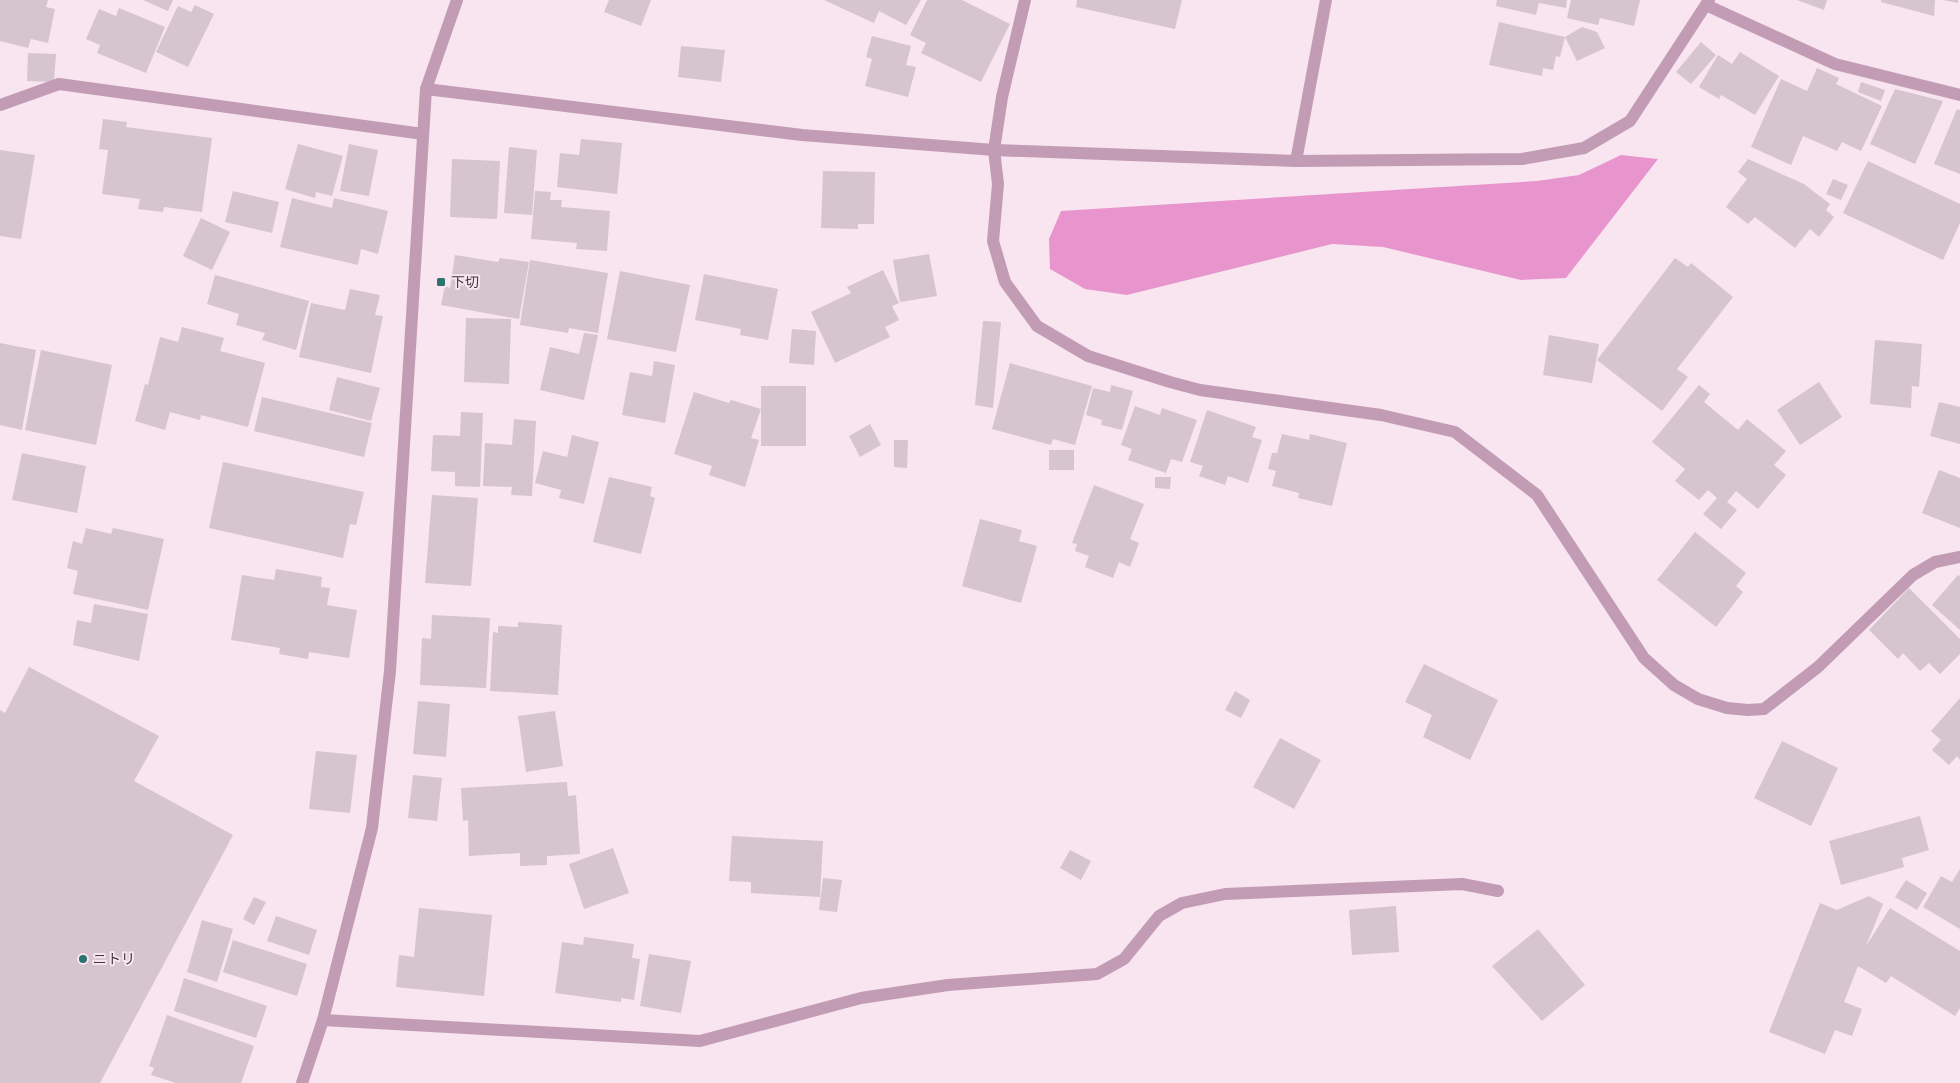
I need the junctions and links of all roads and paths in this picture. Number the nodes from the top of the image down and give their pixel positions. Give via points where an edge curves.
1 (458, 0) edge
2 (1024, 0) edge
3 (1326, 0) edge
4 (1708, 2) edge
5 (426, 89) junction
6 (1960, 95) edge
7 (0, 105) edge
8 (423, 134) junction
9 (994, 150) junction
10 (1296, 161) junction
11 (1960, 557) edge
12 (1498, 891) dead end
13 (323, 1020) junction
14 (302, 1083) edge

1 - 5 street
2 - 9 street via 1002,97
3 - 10 street
4 - 6 street via 1835,64
4 - 10 street via 1630,121 1584,148 1522,160
5 - 8 street
5 - 9 street via 802,135
7 - 8 street via 59,84
8 - 13 street via 390,671 373,818
9 - 10 street
9 - 11 street via 998,184 992,241 1005,282 1037,326 1088,356 1200,390 1381,414 1455,432 1537,495 1644,658 1674,685 1698,699 1727,708 1764,709 1818,667 1913,575 1935,562
12 - 13 street via 1462,884 1225,894 1182,904 1159,916 1124,959 1097,974 948,985 861,998 700,1040
13 - 14 street

